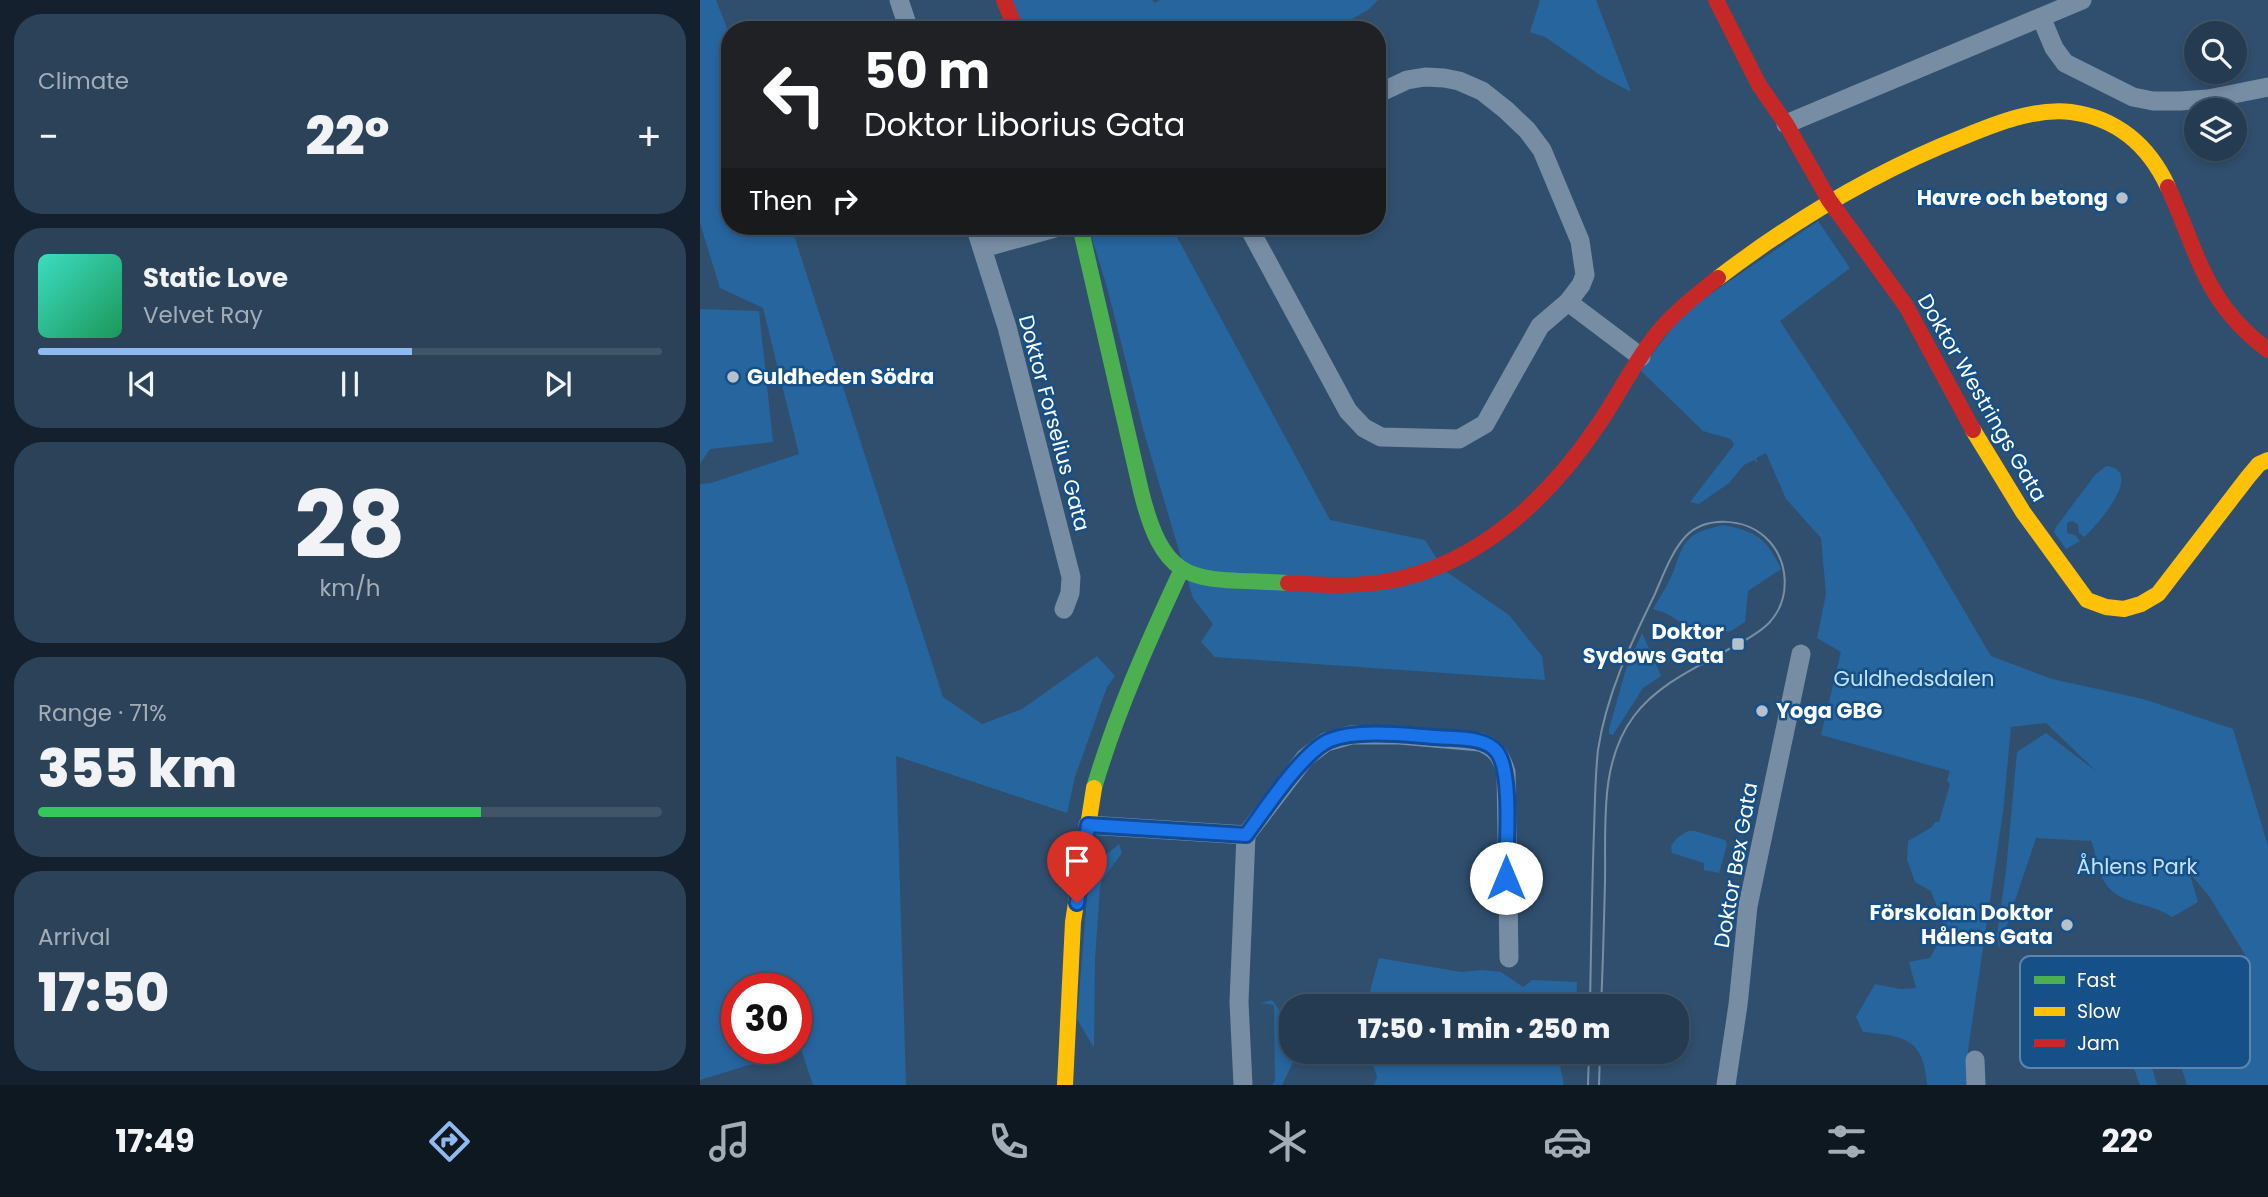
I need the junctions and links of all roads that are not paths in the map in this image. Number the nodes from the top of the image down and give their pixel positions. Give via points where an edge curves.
1 (899, 0) edge
2 (1004, 0) edge
3 (1716, 0) edge
4 (2082, 0) edge
5 (2041, 17) junction
6 (906, 21) edge
7 (1012, 21) edge
8 (2268, 87) edge
9 (1386, 90) edge
10 (1786, 124) junction
11 (1829, 200) junction
12 (978, 235) edge
13 (1030, 235) edge
14 (1082, 235) edge
15 (1253, 235) edge
16 (983, 248) junction
17 (1567, 302) junction
18 (2268, 350) edge
19 (1641, 357) junction
20 (2268, 460) edge
21 (1181, 571) junction
22 (1064, 609) dead end
23 (1801, 654) dead end
24 (1088, 825) junction
25 (1246, 835) junction
26 (1509, 958) dead end
27 (1975, 1060) dead end
28 (1065, 1085) edge
29 (1243, 1085) edge
30 (1726, 1085) edge
31 (1976, 1085) edge

1 - 6 street
2 - 7 street
3 - 10 street, Doktor Westrings Gata via 1759,85
4 - 5 street
5 - 8 street via 2065,62 2133,97 2208,99
5 - 10 street
9 - 17 street via 1425,77 1458,81 1482,91 1527,130 1542,150 1580,241 1585,275
10 - 11 street, Doktor Westrings Gata
11 - 18 street via 1905,161 2036,113 2072,113 2106,121 2138,142 2161,170 2215,296 2238,326
11 - 19 street via 1711,284 1670,319
11 - 20 street, Doktor Westrings Gata via 1906,306 2023,512 2087,600 2099,606 2133,609 2144,605 2158,594 2259,464
12 - 16 street, Doktor Forselius Gata
13 - 16 street
14 - 21 street via 1151,525 1164,553
15 - 17 street via 1348,411 1381,437 1459,439 1485,425 1540,326
16 - 22 street, Doktor Forselius Gata via 1071,577
17 - 19 street
19 - 21 street via 1598,426 1536,500 1476,549 1444,565 1389,581 1356,584 1212,578
21 - 24 street via 1107,744
23 - 30 street, Doktor Bex Gata via 1748,906
24 - 25 street
24 - 28 street via 1073,922
25 - 26 street via 1305,758 1326,742 1351,735 1399,735 1465,739 1492,747 1506,772
25 - 29 street via 1239,1002
27 - 31 street

